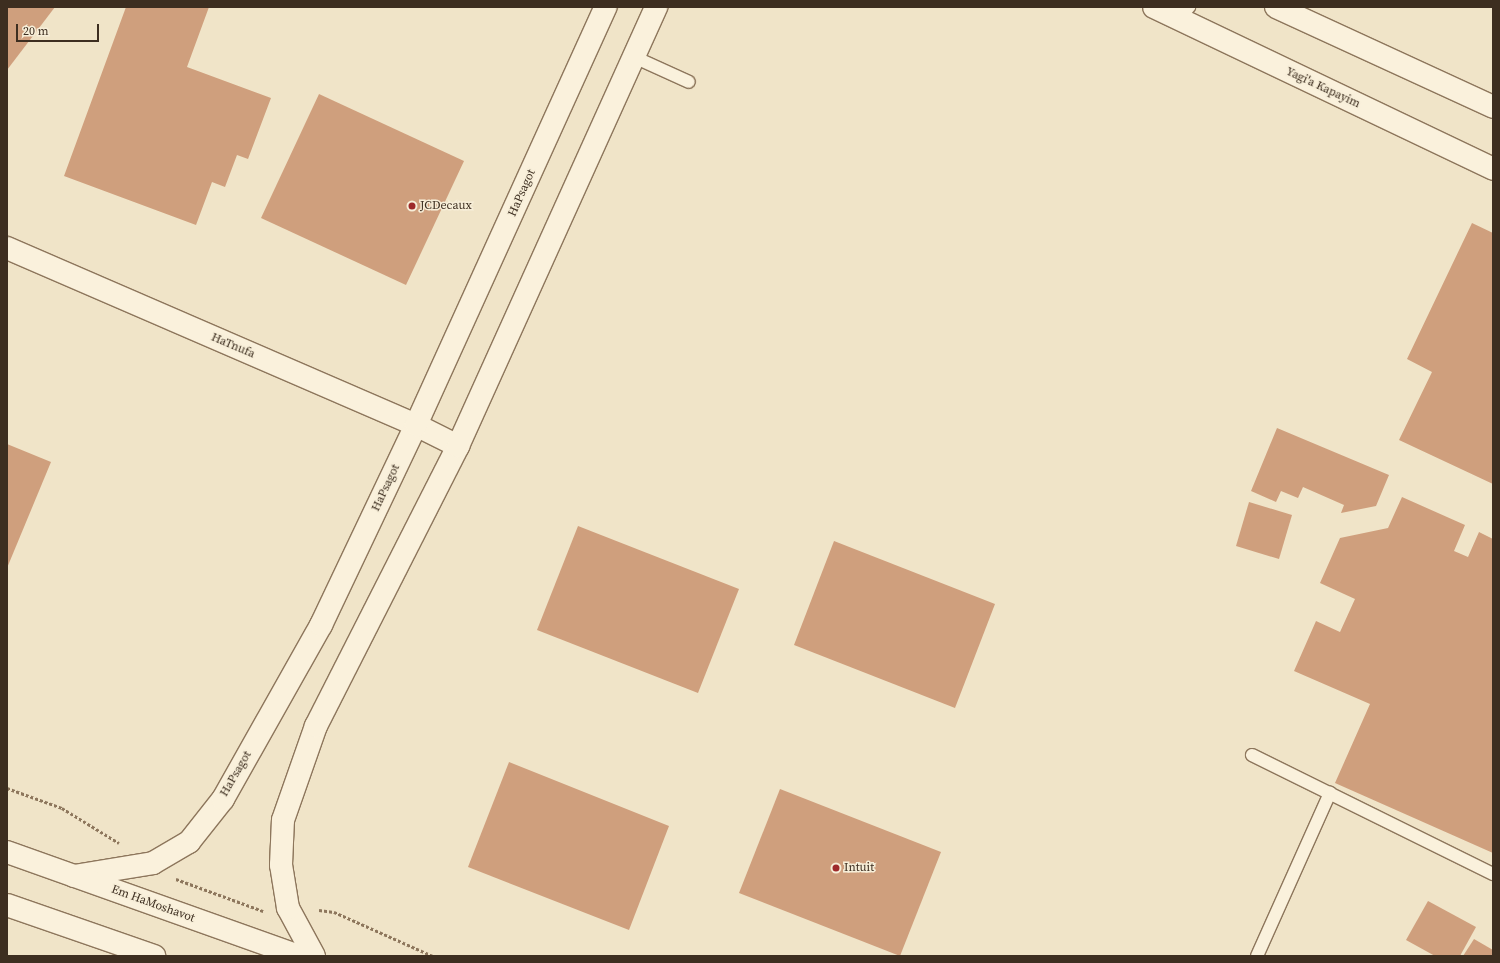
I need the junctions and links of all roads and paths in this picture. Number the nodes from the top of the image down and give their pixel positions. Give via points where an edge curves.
1 (606, 7) edge
2 (656, 7) edge
3 (1154, 7) edge
4 (1276, 7) edge
5 (1183, 11) edge
6 (634, 57) junction
7 (689, 82) dead end
8 (1493, 107) edge
9 (1493, 169) edge
10 (7, 248) edge
11 (416, 425) junction
12 (458, 446) junction
13 (1252, 756) dead end
14 (7, 788) edge
15 (1330, 793) junction
16 (120, 843) dead end
17 (7, 852) edge
18 (153, 863) junction
19 (1493, 874) edge
20 (74, 876) junction
21 (7, 905) edge
22 (288, 908) junction
23 (154, 956) edge
24 (299, 956) edge
25 (314, 956) edge
26 (433, 956) edge
27 (1257, 956) edge

1 - 11 street, HaPsagot
2 - 6 street
3 - 5 street, Yagi'a Kapayim
4 - 8 street
5 - 9 street, Yagi'a Kapayim
6 - 7 lane
6 - 12 street
10 - 11 street, HaTnufa
11 - 12 street, HaTnufa
11 - 18 street, HaPsagot via 321,625 223,799 189,842
12 - 22 street via 316,726 283,820 281,865
13 - 15 lane
14 - 16 path via 62,808
15 - 19 lane
15 - 27 lane
17 - 20 street, Em HaMoshavot
18 - 20 street, HaPsagot
18 - 22 path via 174,878 262,912
20 - 24 street, Em HaMoshavot
21 - 23 street
22 - 25 street
22 - 26 path via 334,912

